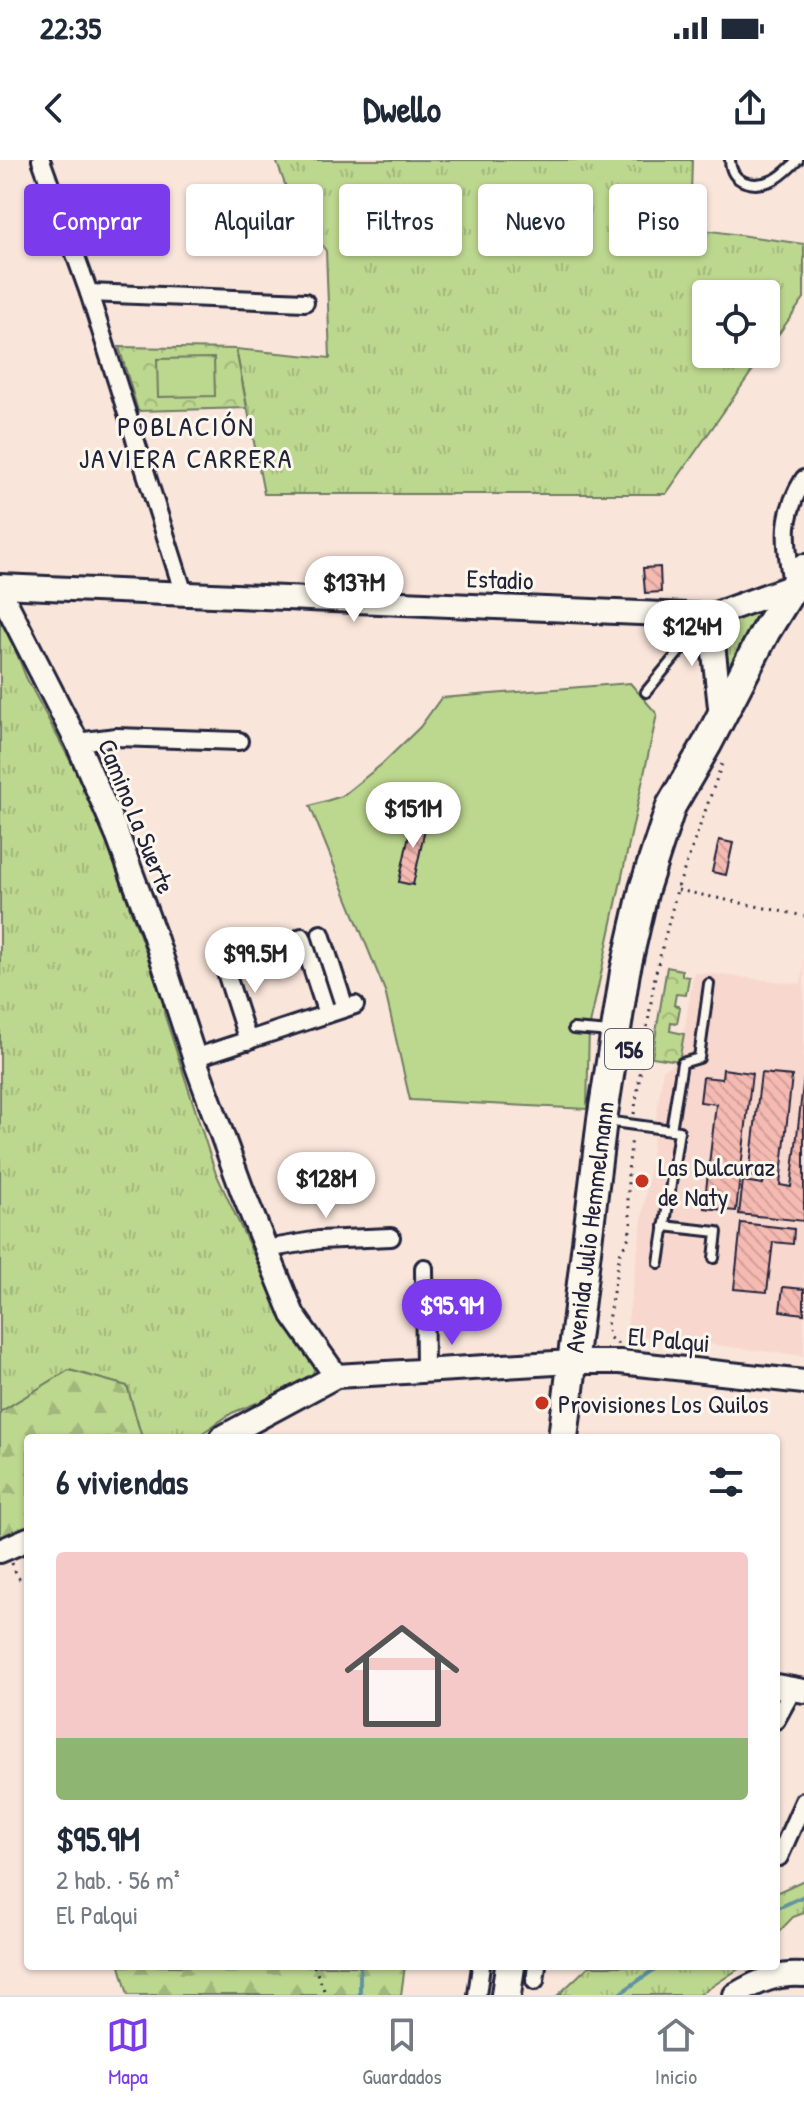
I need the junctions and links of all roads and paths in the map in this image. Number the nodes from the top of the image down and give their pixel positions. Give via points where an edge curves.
1 (41, 160) edge
2 (730, 160) edge
3 (798, 160) edge
4 (89, 293) junction
5 (305, 302) dead end
6 (804, 479) edge
7 (798, 577) edge
8 (0, 588) edge
9 (184, 594) junction
10 (710, 616) junction
11 (646, 692) dead end
12 (721, 716) junction
13 (239, 741) dead end
14 (77, 742) junction
15 (715, 752) junction
16 (677, 890) junction
17 (804, 916) edge
18 (321, 934) dead end
19 (302, 937) dead end
20 (223, 963) dead end
21 (709, 984) dead end
22 (327, 1014) junction
23 (573, 1029) dead end
24 (615, 1033) junction
25 (248, 1041) junction
26 (194, 1058) junction
27 (618, 1123) junction
28 (671, 1130) junction
29 (664, 1226) junction
30 (391, 1237) dead end
31 (266, 1249) junction
32 (714, 1258) dead end
33 (659, 1263) dead end
34 (424, 1268) dead end
35 (581, 1362) junction
36 (620, 1362) junction
37 (425, 1371) junction
38 (336, 1376) junction
39 (804, 1382) edge
40 (228, 1434) edge
41 (564, 1434) edge
42 (578, 1434) edge
43 (12, 1546) edge
44 (24, 1578) edge
45 (791, 1688) edge
46 (780, 1711) edge
47 (804, 1801) edge
48 (780, 1855) edge
49 (316, 1970) edge
50 (480, 1970) edge
51 (509, 1970) edge
52 (804, 1975) edge
53 (326, 1995) edge
54 (477, 1995) edge
55 (506, 1995) edge
56 (735, 1995) edge

1 - 4 street
2 - 3 lane via 735,176 751,184 774,180
4 - 5 street
4 - 9 street
6 - 7 street via 787,523 787,546
7 - 10 street, Estadio
7 - 12 highway, Avenida Julio Hemmelmann / 156
8 - 9 street, Estadio
8 - 14 street, Camino La Suerte
9 - 10 street, Estadio
10 - 11 lane
10 - 12 street
12 - 15 highway, Avenida Julio Hemmelmann / 156
13 - 14 street via 116,737
14 - 26 street, Camino La Suerte via 154,934
15 - 16 path
15 - 24 highway, Avenida Julio Hemmelmann / 156 via 671,806 644,889
15 - 27 highway, Avenida Julio Hemmelmann / 156 via 669,867 649,943
16 - 17 path
16 - 27 path
18 - 22 street via 350,1007
19 - 22 street
20 - 25 street
21 - 28 lane via 699,1058 682,1063
22 - 25 street
23 - 24 lane
24 - 27 highway, Avenida Julio Hemmelmann / 156
25 - 26 street
26 - 31 street, Camino La Suerte
27 - 28 lane
27 - 35 highway, Avenida Julio Hemmelmann / 156
27 - 36 path via 631,1223 607,1326 610,1338 621,1345
28 - 29 lane via 679,1131
29 - 32 lane via 717,1232
29 - 33 lane
30 - 31 street
31 - 38 street, Camino La Suerte via 293,1315
34 - 37 street
35 - 36 street, El Palqui
35 - 37 street, El Palqui
35 - 41 highway, Avenida Julio Hemmelmann / 156
35 - 42 highway, Avenida Julio Hemmelmann / 156
36 - 39 street, El Palqui
37 - 38 street, El Palqui
38 - 40 street
43 - 44 path via 17,1576
45 - 46 street
47 - 48 street
49 - 53 path
50 - 54 street
51 - 55 highway
52 - 56 street via 771,1977

